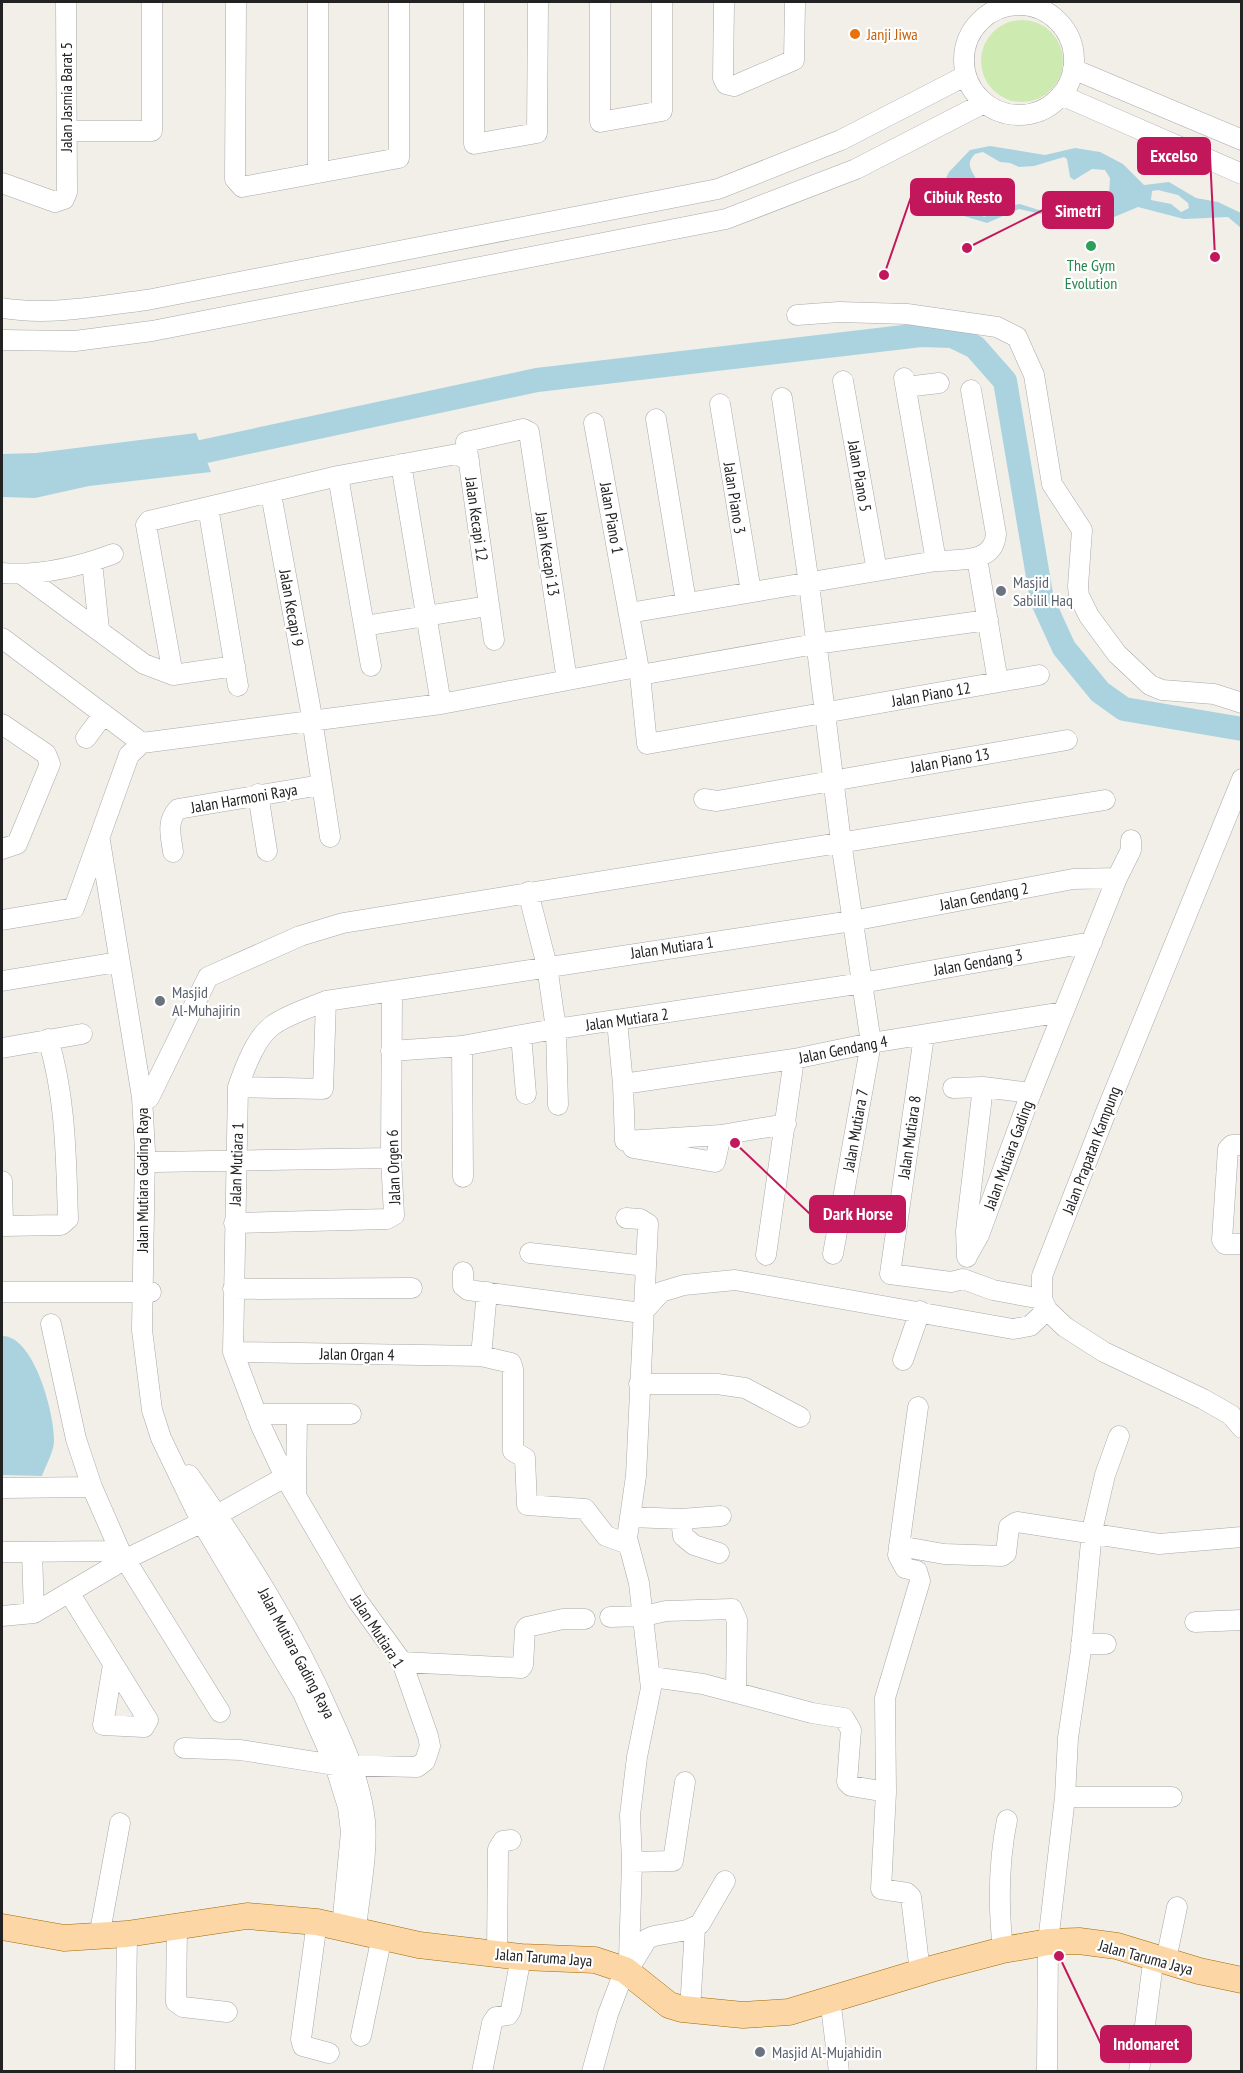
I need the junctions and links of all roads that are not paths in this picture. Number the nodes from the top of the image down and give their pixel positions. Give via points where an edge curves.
1 (66, 2) edge
2 (152, 2) edge
3 (236, 2) edge
4 (318, 2) edge
5 (399, 2) edge
6 (474, 2) edge
7 (538, 2) edge
8 (600, 2) edge
9 (662, 2) edge
10 (724, 2) edge
11 (795, 2) edge
12 (1022, 3) edge
13 (1073, 69) junction
14 (965, 76) junction
15 (1061, 95) junction
16 (984, 103) junction
17 (67, 131) junction
18 (842, 140) junction
19 (1242, 140) edge
20 (856, 169) junction
21 (318, 173) junction
22 (1242, 174) edge
23 (2, 183) edge
24 (2, 308) edge
25 (797, 315) dead end
26 (2, 340) edge
27 (843, 381) dead end
28 (939, 383) dead end
29 (971, 390) dead end
30 (782, 398) dead end
31 (720, 404) dead end
32 (656, 419) dead end
33 (594, 423) dead end
34 (469, 461) junction
35 (401, 464) junction
36 (338, 476) junction
37 (271, 494) junction
38 (208, 507) junction
39 (112, 554) dead end
40 (978, 558) junction
41 (936, 561) junction
42 (92, 562) junction
43 (877, 571) junction
44 (2, 573) edge
45 (23, 574) junction
46 (809, 584) junction
47 (751, 592) junction
48 (686, 602) junction
49 (488, 606) junction
50 (629, 613) junction
51 (426, 616) junction
52 (988, 620) junction
53 (364, 626) junction
54 (99, 628) junction
55 (2, 638) edge
56 (494, 640) dead end
57 (815, 644) junction
58 (235, 666) junction
59 (371, 666) dead end
60 (638, 671) junction
61 (172, 675) junction
62 (1039, 675) dead end
63 (567, 680) junction
64 (998, 682) junction
65 (238, 686) dead end
66 (1242, 703) edge
67 (441, 704) junction
68 (823, 712) junction
69 (103, 714) junction
70 (312, 723) junction
71 (2, 724) edge
72 (86, 738) dead end
73 (1067, 740) dead end
74 (142, 743) junction
75 (1242, 779) edge
76 (321, 785) junction
77 (834, 787) junction
78 (258, 794) junction
79 (704, 799) dead end
80 (1105, 800) dead end
81 (840, 835) junction
82 (330, 837) dead end
83 (1131, 840) dead end
84 (100, 841) junction
85 (2, 849) edge
86 (267, 851) dead end
87 (173, 852) dead end
88 (1117, 878) junction
89 (528, 892) junction
90 (108, 903) junction
91 (74, 908) junction
92 (2, 920) edge
93 (852, 921) junction
94 (1092, 942) junction
95 (118, 962) junction
96 (547, 966) junction
97 (2, 981) edge
98 (863, 983) junction
99 (392, 992) junction
100 (326, 1001) junction
101 (1063, 1012) junction
102 (617, 1021) junction
103 (556, 1029) junction
104 (82, 1034) dead end
105 (521, 1035) junction
106 (924, 1036) junction
107 (48, 1039) junction
108 (871, 1043) junction
109 (462, 1046) junction
110 (2, 1048) edge
111 (391, 1051) junction
112 (794, 1059) junction
113 (623, 1084) junction
114 (238, 1087) junction
115 (983, 1087) junction
116 (953, 1088) dead end
117 (1031, 1093) junction
118 (526, 1094) dead end
119 (145, 1097) junction
120 (558, 1105) dead end
121 (786, 1124) junction
122 (721, 1135) junction
123 (625, 1141) junction
124 (1242, 1145) edge
125 (391, 1158) junction
126 (237, 1161) junction
127 (155, 1162) junction
128 (462, 1177) dead end
129 (2, 1180) edge
130 (626, 1218) dead end
131 (234, 1223) junction
132 (2, 1226) edge
133 (1242, 1244) edge
134 (530, 1253) dead end
135 (833, 1254) dead end
136 (766, 1255) dead end
137 (967, 1256) junction
138 (646, 1266) junction
139 (463, 1272) dead end
140 (963, 1279) junction
141 (412, 1288) dead end
142 (232, 1289) junction
143 (2, 1292) edge
144 (146, 1292) junction
145 (487, 1292) junction
146 (1040, 1302) junction
147 (920, 1311) junction
148 (642, 1312) junction
149 (51, 1324) dead end
150 (233, 1352) junction
151 (482, 1356) junction
152 (903, 1360) dead end
153 (639, 1384) junction
154 (918, 1407) dead end
155 (256, 1414) junction
156 (297, 1414) junction
157 (351, 1414) dead end
158 (800, 1417) dead end
159 (1242, 1428) edge
160 (1119, 1436) dead end
161 (291, 1484) junction
162 (92, 1487) junction
163 (2, 1488) edge
164 (721, 1516) dead end
165 (631, 1517) junction
166 (209, 1518) junction
167 (681, 1519) junction
168 (1092, 1531) junction
169 (1242, 1537) edge
170 (628, 1544) junction
171 (899, 1546) junction
172 (2, 1552) edge
173 (32, 1552) junction
174 (719, 1553) dead end
175 (122, 1556) junction
176 (70, 1594) junction
177 (34, 1612) junction
178 (2, 1616) edge
179 (644, 1616) junction
180 (610, 1617) dead end
181 (585, 1619) dead end
182 (1242, 1620) edge
183 (1195, 1622) dead end
184 (1081, 1644) junction
185 (1106, 1644) dead end
186 (402, 1662) junction
187 (112, 1665) junction
188 (652, 1677) junction
189 (736, 1693) junction
190 (220, 1712) dead end
191 (184, 1749) dead end
192 (343, 1766) junction
193 (685, 1782) dead end
194 (886, 1792) junction
195 (1065, 1797) junction
196 (1172, 1797) dead end
197 (1007, 1820) dead end
198 (120, 1823) dead end
199 (511, 1840) dead end
200 (632, 1862) junction
201 (725, 1881) dead end
202 (1177, 1907) dead end
203 (317, 1922) junction
204 (177, 1926) junction
205 (2, 1927) edge
206 (349, 1928) junction
207 (695, 1928) junction
208 (127, 1934) junction
209 (382, 1936) junction
210 (99, 1937) junction
211 (1048, 1942) junction
212 (1003, 1950) junction
213 (509, 1956) junction
214 (1160, 1958) junction
215 (626, 1971) junction
216 (920, 1972) junction
217 (1242, 1980) edge
218 (830, 1998) junction
219 (690, 2010) junction
220 (227, 2012) dead end
221 (361, 2036) dead end
222 (329, 2053) dead end
223 (125, 2072) edge
224 (482, 2072) edge
225 (592, 2072) edge
226 (839, 2072) edge
227 (1047, 2072) edge
228 (1140, 2072) edge

1 - 17 street, Jalan Jasmia Barat 5
2 - 17 street via 152,131
3 - 21 street via 235,179 242,187
4 - 21 street
5 - 21 street via 399,158
6 - 7 street via 474,144 537,134
8 - 9 street via 600,122 662,111
10 - 11 street via 723,78 726,84 734,86 794,60
12 - 13 street via 1055,18 1067,33 1073,50
12 - 14 street via 988,14 976,26 967,42
13 - 15 street
13 - 19 street
14 - 16 street
14 - 18 street
15 - 16 street via 1045,109 1024,115 1003,113
15 - 22 street
16 - 20 street
17 - 23 street, Jalan Jasmia Barat 5 via 64,199 56,202
18 - 20 street
18 - 24 street via 718,189 147,300 72,310
20 - 26 street via 715,221 152,331 75,341
25 - 66 street via 907,315 997,327 1017,337 1034,375 1052,484 1082,530 1078,586 1089,616 1117,654 1150,685 1162,690 1214,694
27 - 43 street, Jalan Piano 5
28 - 41 street via 905,383
29 - 40 street via 996,534 994,546
30 - 46 street, Jalan Mutiara 7
31 - 47 street, Jalan Piano 3
32 - 48 street
33 - 50 street, Jalan Piano 1
34 - 35 street, Jalan Kecapi 12 via 457,454
34 - 49 street, Jalan Kecapi 12
34 - 63 street, Jalan Kecapi 13 via 467,440 529,432
35 - 36 street, Jalan Kecapi 12
35 - 51 street
36 - 37 street, Jalan Kecapi 12
36 - 53 street
37 - 38 street, Jalan Kecapi 12
37 - 70 street, Jalan Kecapi 9
38 - 58 street
38 - 61 street, Jalan Kecapi 12 via 149,521 146,525
39 - 42 street
40 - 41 street
40 - 52 street
41 - 43 street
42 - 45 street
42 - 54 street
43 - 46 street
44 - 45 street
45 - 54 street
46 - 47 street
46 - 57 street, Jalan Mutiara 7
47 - 48 street
48 - 50 street
49 - 51 street
49 - 56 street, Jalan Kecapi 12
50 - 60 street, Jalan Piano 1
51 - 53 street
51 - 67 street
52 - 57 street
52 - 64 street
53 - 59 street
54 - 61 street via 144,664
55 - 69 street
57 - 60 street
57 - 68 street, Jalan Mutiara 7
58 - 61 street
58 - 65 street
60 - 63 street
60 - 68 street, Jalan Piano 12 via 646,744
62 - 64 street, Jalan Piano 12
63 - 67 street
64 - 68 street, Jalan Piano 12
67 - 70 street
68 - 77 street, Jalan Mutiara 7
69 - 72 street
69 - 74 street
70 - 74 street
70 - 76 street, Jalan Kecapi 9
71 - 85 street via 46,754 50,764 17,844
73 - 77 street, Jalan Piano 13
74 - 84 street via 129,755
75 - 146 street, Jalan Prapatan Kampung via 1042,1276
76 - 78 street, Jalan Harmoni Raya
76 - 82 street, Jalan Kecapi 9
77 - 79 street, Jalan Piano 13 via 717,801
77 - 81 street, Jalan Mutiara 7
78 - 86 street
78 - 87 street, Jalan Harmoni Raya via 178,809 169,825
80 - 81 street
81 - 89 street
81 - 93 street, Jalan Mutiara 7
83 - 88 street via 1131,850
84 - 90 street
84 - 91 street
88 - 93 street, Jalan Gendang 2 via 1073,879
88 - 94 street
89 - 96 street
89 - 119 street via 343,922 218,971 208,977
90 - 91 street
90 - 95 street
91 - 92 street
93 - 96 street, Jalan Mutiara 1
93 - 98 street, Jalan Mutiara 7
94 - 98 street, Jalan Gendang 3
94 - 101 street
95 - 97 street
95 - 119 street
96 - 99 street, Jalan Mutiara 1
96 - 103 street
98 - 102 street, Jalan Mutiara 2
98 - 108 street, Jalan Mutiara 7
99 - 100 street, Jalan Mutiara 1
99 - 111 street, Jalan Orgen 6
100 - 114 street, Jalan Mutiara 1 via 272,1025 249,1060
100 - 114 street via 323,1089
101 - 106 street, Jalan Gendang 4
101 - 117 street
102 - 103 street, Jalan Mutiara 2
102 - 113 street
103 - 105 street, Jalan Mutiara 2
103 - 120 street
104 - 107 street
105 - 109 street, Jalan Mutiara 2
105 - 118 street
106 - 108 street, Jalan Gendang 4
106 - 140 street, Jalan Mutiara 8 via 890,1274 951,1282
107 - 110 street
107 - 132 street via 66,1138 68,1220 61,1225
108 - 112 street, Jalan Gendang 4
108 - 135 street, Jalan Mutiara 7
109 - 111 street, Jalan Mutiara 2
109 - 128 street
111 - 125 street, Jalan Orgen 6
112 - 113 street, Jalan Gendang 4
112 - 121 street
113 - 123 street
114 - 126 street, Jalan Mutiara 1
115 - 116 street, Jalan Mutiara Gading
115 - 117 street, Jalan Mutiara Gading
115 - 137 street via 966,1232
117 - 137 street, Jalan Mutiara Gading via 980,1235
119 - 127 street, Jalan Mutiara Gading Raya
119 - 144 street, Jalan Mutiara Gading Raya
121 - 122 street
121 - 136 street
122 - 123 street
122 - 123 street via 715,1162 628,1147
124 - 133 street via 1228,1149 1222,1240 1225,1244
125 - 126 street
125 - 131 street, Jalan Orgen 6 via 395,1211 392,1217
126 - 127 street
126 - 131 street, Jalan Mutiara 1
127 - 144 street, Jalan Mutiara Gading Raya
129 - 132 street
130 - 138 street via 648,1224
131 - 142 street, Jalan Mutiara 1
134 - 138 street
137 - 140 street
138 - 148 street
139 - 145 street via 464,1288
140 - 146 street
141 - 142 street
142 - 150 street, Jalan Mutiara 1
143 - 144 street
144 - 166 street, Jalan Mutiara Gading Raya via 163,1420
145 - 148 street
145 - 151 street
146 - 147 street via 1030,1326 1013,1329
146 - 159 street via 1065,1327 1104,1352 1203,1399 1231,1415
147 - 148 street via 735,1280 684,1285 661,1292
147 - 152 street
148 - 153 street
149 - 162 street via 69,1414
150 - 151 street, Jalan Organ 4
150 - 155 street, Jalan Mutiara 1
151 - 170 street, Jalan Organ 4 via 512,1365 512,1448 525,1458 527,1505 585,1509 606,1536
153 - 158 street via 745,1388
153 - 165 street
154 - 171 street
155 - 156 street
155 - 161 street, Jalan Mutiara 1
156 - 157 street
156 - 161 street
160 - 168 street
161 - 166 street
161 - 186 street, Jalan Mutiara 1 via 351,1590
162 - 163 street
162 - 175 street
164 - 167 street
165 - 167 street
165 - 170 street
166 - 175 street
166 - 192 street, Jalan Mutiara Gading Raya
167 - 174 street via 683,1536 694,1545
168 - 169 street via 1159,1544
168 - 171 street via 1014,1522 1009,1527 1006,1553 1002,1556 944,1554
168 - 184 street
170 - 179 street
171 - 194 street via 899,1561 905,1568 917,1571 920,1581 885,1698
172 - 173 street
173 - 175 street
173 - 177 street
175 - 176 street
175 - 190 street
176 - 177 street
176 - 187 street
177 - 178 street
179 - 180 street
179 - 188 street
179 - 189 street via 666,1611 732,1609 737,1620
181 - 186 street via 563,1618 527,1627 521,1668
182 - 183 street
184 - 185 street
184 - 195 street via 1068,1738
186 - 192 street, Jalan Mutiara 1 via 428,1736 426,1761 417,1767
187 - 187 street via 103,1725 144,1727 148,1720
188 - 189 street
188 - 200 street via 631,1799
189 - 194 street via 844,1718 851,1730 847,1782
191 - 192 street via 241,1750
192 - 206 street, Jalan Mutiara Gading Raya via 348,1806 358,1832
193 - 200 street via 673,1861
194 - 216 street via 881,1889 911,1897
195 - 196 street
195 - 211 street
197 - 212 street via 998,1884
198 - 210 street
199 - 213 street via 503,1841 498,1849
200 - 215 street
201 - 207 street
202 - 214 street
203 - 204 main road, Jalan Taruma Jaya via 247,1916
203 - 206 main road, Jalan Taruma Jaya
203 - 222 street via 301,2039 303,2046
204 - 208 main road, Jalan Taruma Jaya
204 - 220 street via 176,2002 183,2007
205 - 210 main road, Jalan Taruma Jaya via 64,1938
206 - 209 main road, Jalan Taruma Jaya
207 - 215 street via 647,1939
207 - 219 street
208 - 210 main road, Jalan Taruma Jaya
208 - 223 street
209 - 213 main road, Jalan Taruma Jaya via 419,1945
209 - 221 street
211 - 212 main road, Jalan Taruma Jaya
211 - 214 main road, Jalan Taruma Jaya via 1097,1942
211 - 227 street
212 - 216 main road, Jalan Taruma Jaya
213 - 215 main road, Jalan Taruma Jaya via 595,1960
213 - 224 street via 511,2010 492,2023
214 - 217 main road, Jalan Taruma Jaya
214 - 228 street
215 - 219 main road, Jalan Taruma Jaya via 669,2005
215 - 225 street via 608,2014
216 - 218 main road, Jalan Taruma Jaya
218 - 219 main road, Jalan Taruma Jaya via 775,2014 729,2015
218 - 226 street

